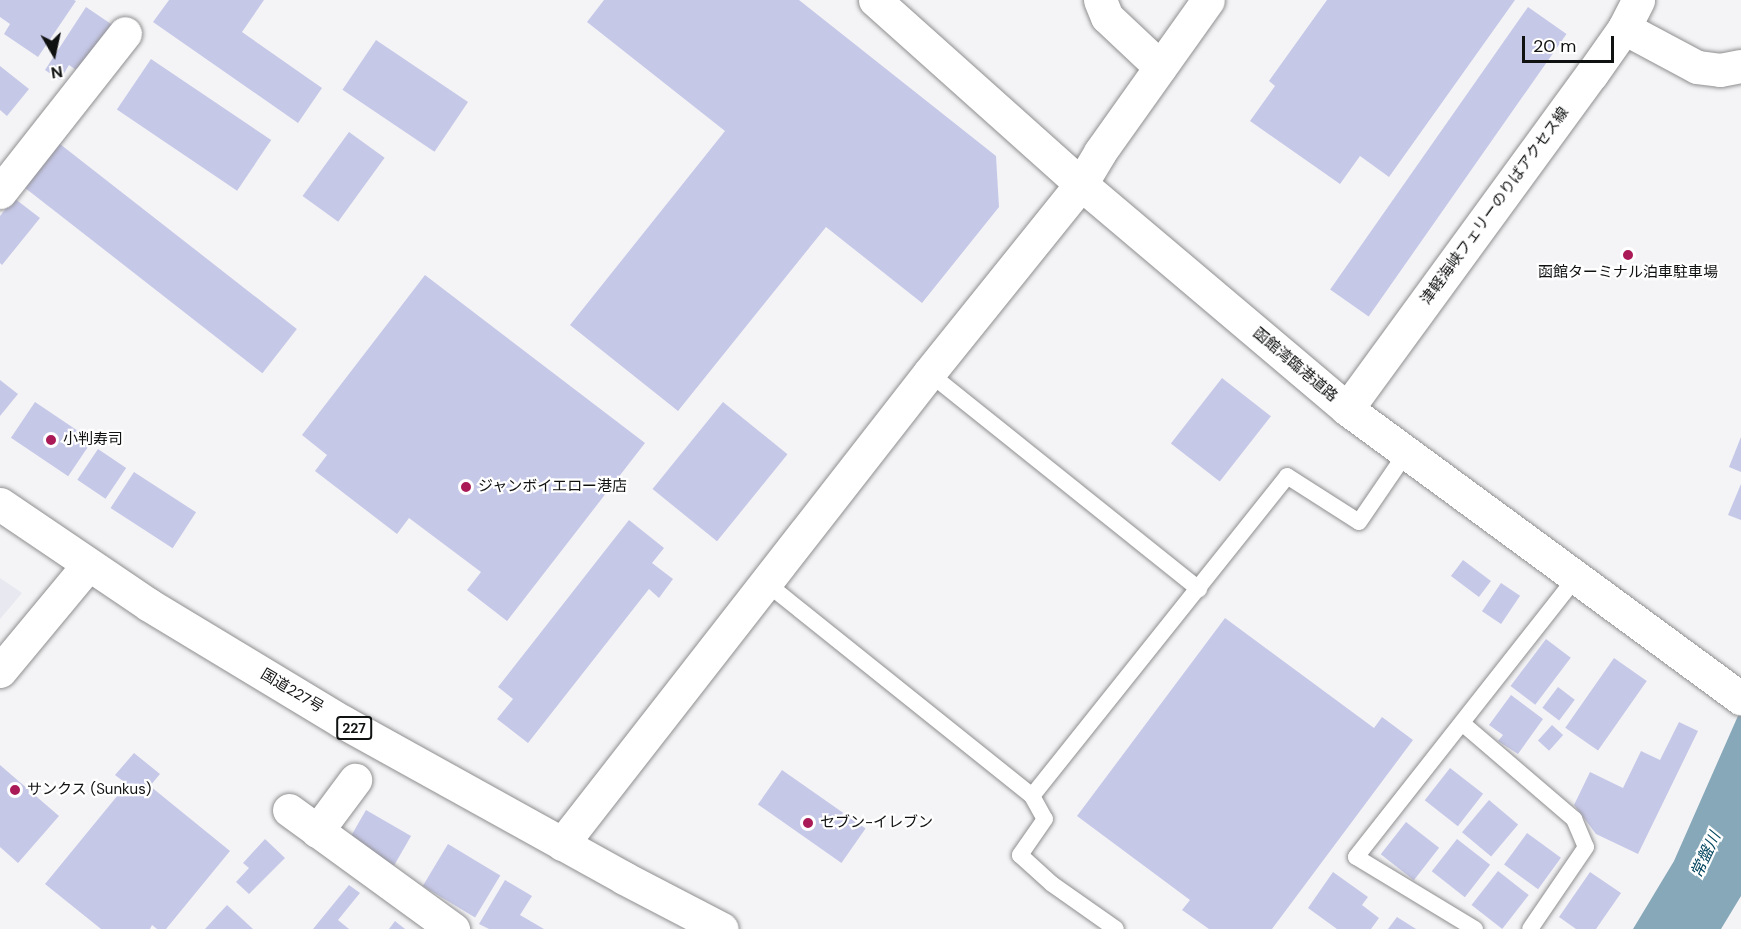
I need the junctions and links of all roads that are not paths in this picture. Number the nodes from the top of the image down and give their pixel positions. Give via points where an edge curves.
1 (875, 0) edge
2 (1100, 0) edge
3 (1208, 0) edge
4 (1631, 14) edge
5 (126, 33) dead end
6 (1741, 66) edge
7 (1160, 67) junction
8 (1081, 184) junction
9 (0, 192) edge
10 (929, 373) junction
11 (1347, 409) junction
12 (1406, 453) junction
13 (0, 504) edge
14 (88, 565) junction
15 (1576, 577) junction
16 (765, 582) junction
17 (1199, 590) junction
18 (0, 671) edge
19 (1731, 691) edge
20 (1462, 723) junction
21 (355, 780) dead end
22 (1032, 796) junction
23 (289, 810) dead end
24 (317, 831) junction
25 (562, 844) junction
26 (711, 926) edge
27 (453, 929) edge
28 (1116, 929) edge
29 (1475, 929) edge
30 (1530, 929) edge

1 - 8 main road, 函館湾臨港道路
2 - 7 main road via 1107,17
3 - 7 main road
4 - 6 main road via 1697,66 1720,70
4 - 11 main road, 津軽海峡フェリーのりばアクセス線
5 - 9 main road
7 - 8 main road
8 - 10 main road
8 - 11 main road, 函館湾臨港道路
10 - 16 main road
10 - 17 lane
11 - 12 main road, 函館湾臨港道路
12 - 15 main road, 函館湾臨港道路
12 - 17 lane via 1359,522 1287,476
13 - 14 main road, 国道227号 / 227
14 - 18 main road
14 - 25 main road, 国道227号 / 227 via 343,722
15 - 19 main road, 函館湾臨港道路
15 - 20 lane
16 - 22 lane
16 - 25 main road
17 - 22 lane
20 - 29 lane via 1356,857
20 - 30 lane via 1574,819 1586,847
21 - 24 main road
22 - 28 lane via 1045,819 1020,855 1052,884
23 - 24 main road
24 - 27 main road
25 - 26 main road, 国道227号 / 227

